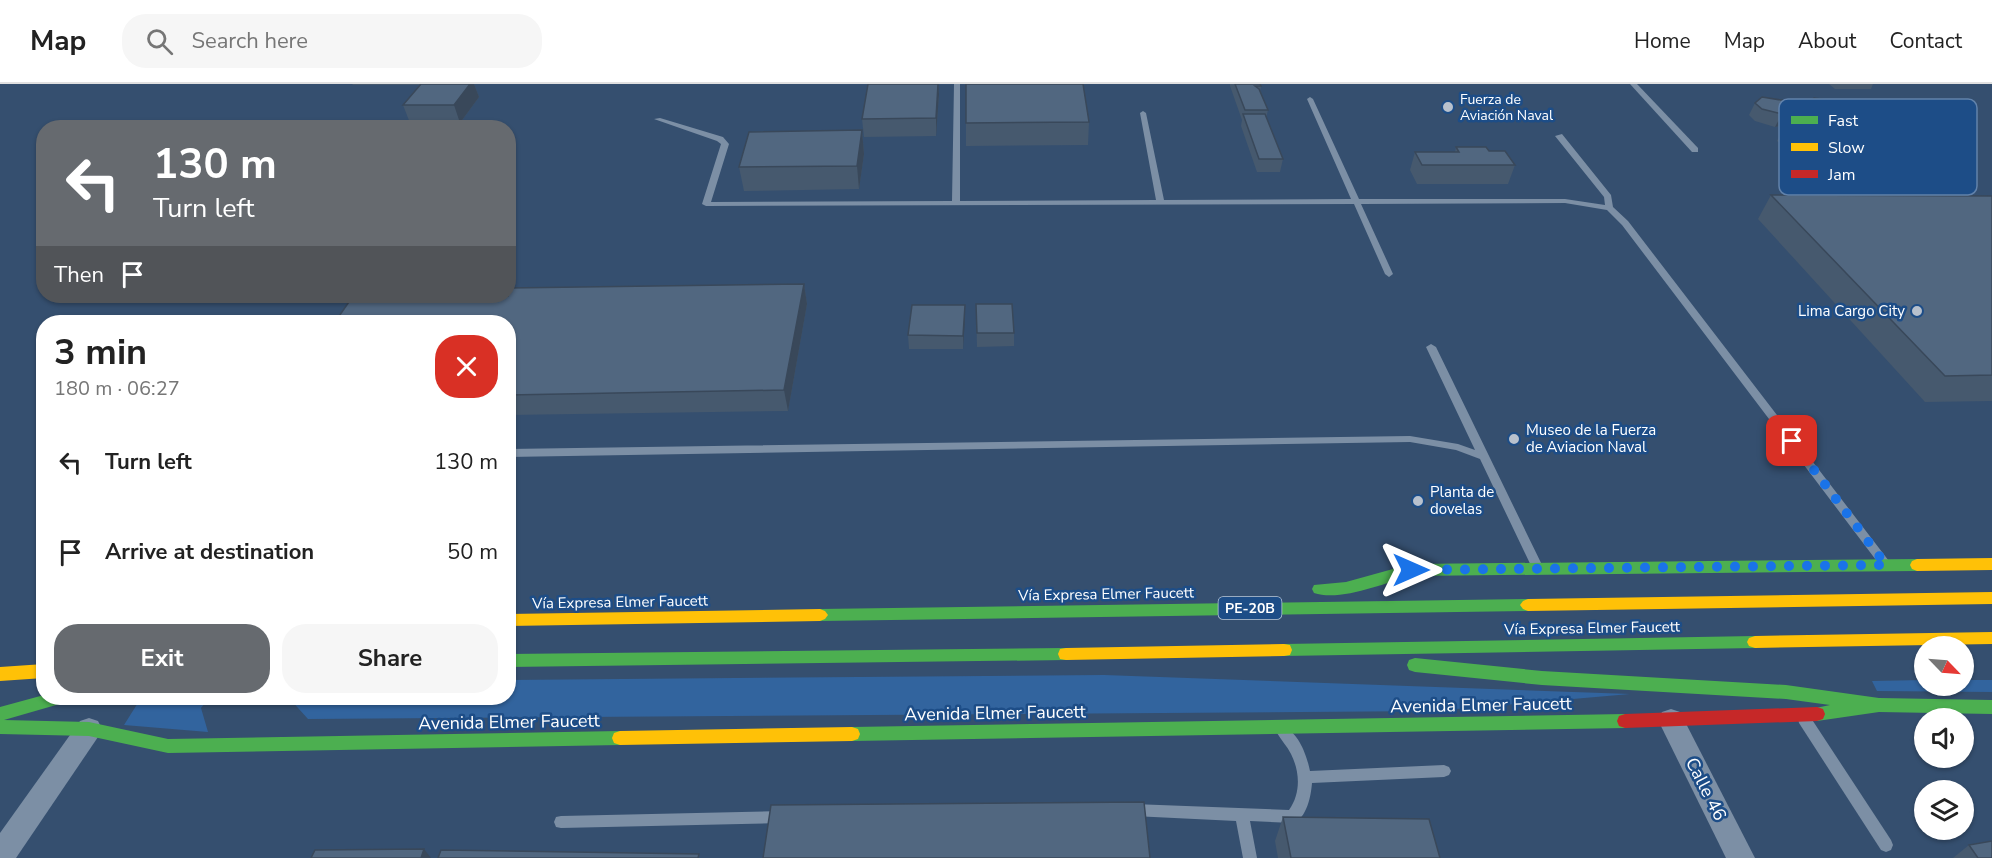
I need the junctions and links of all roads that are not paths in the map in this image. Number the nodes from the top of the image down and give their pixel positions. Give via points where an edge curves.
1 (957, 84) edge
2 (1633, 84) edge
3 (1310, 99) dead end
4 (1143, 113) dead end
5 (658, 119) dead end
6 (1559, 136) dead end
7 (1695, 150) dead end
8 (1160, 201) junction
9 (1358, 201) junction
10 (956, 202) junction
11 (1609, 208) junction
12 (1389, 274) dead end
13 (1431, 347) dead end
14 (516, 453) edge
15 (1484, 457) junction
16 (1992, 564) edge
17 (1886, 565) junction
18 (1539, 569) junction
19 (1310, 589) dead end
20 (1156, 597) dead end
21 (1992, 598) edge
22 (1119, 610) junction
23 (516, 620) edge
24 (1992, 638) edge
25 (1267, 649) junction
26 (516, 661) edge
27 (36, 671) edge
28 (0, 674) edge
29 (36, 704) edge
30 (1879, 705) junction
31 (1992, 707) edge
32 (1800, 713) junction
33 (0, 714) edge
34 (1671, 720) junction
35 (1277, 726) junction
36 (0, 727) edge
37 (89, 729) junction
38 (1444, 771) dead end
39 (1306, 777) junction
40 (1116, 810) edge
41 (1242, 814) junction
42 (797, 817) edge
43 (561, 822) dead end
44 (1886, 845) dead end
45 (0, 857) edge
46 (1250, 858) edge
47 (1741, 858) edge

1 - 10 lane
2 - 7 lane
3 - 9 lane
4 - 8 lane
5 - 10 lane via 725,144 706,204
6 - 11 lane via 1608,196
8 - 9 lane
8 - 10 lane
9 - 11 lane via 1565,201
9 - 12 lane
11 - 17 lane via 1625,223
13 - 15 lane
14 - 15 lane via 1410,439 1458,447
15 - 18 lane
16 - 17 main road
17 - 18 main road
18 - 19 main road via 1411,570 1346,588
20 - 22 main road
21 - 22 main road, Vía Expresa Elmer Faucett / PE-20B
22 - 23 main road, Vía Expresa Elmer Faucett / PE-20B
24 - 25 main road, Vía Expresa Elmer Faucett
25 - 26 main road, Vía Expresa Elmer Faucett
25 - 30 main road via 1542,678 1786,692
27 - 28 main road
29 - 33 main road
30 - 31 main road, Avenida Elmer Faucett
30 - 32 main road, Avenida Elmer Faucett via 1833,713
32 - 34 main road, Avenida Elmer Faucett
32 - 44 lane
34 - 35 main road, Avenida Elmer Faucett
34 - 47 street, Calle 46
35 - 37 main road, Avenida Elmer Faucett via 168,746
35 - 39 lane via 1294,743
36 - 37 main road, Avenida Elmer Faucett
37 - 45 street
38 - 39 lane
39 - 41 lane via 1302,806 1293,817
40 - 41 lane
41 - 46 lane
42 - 43 lane

